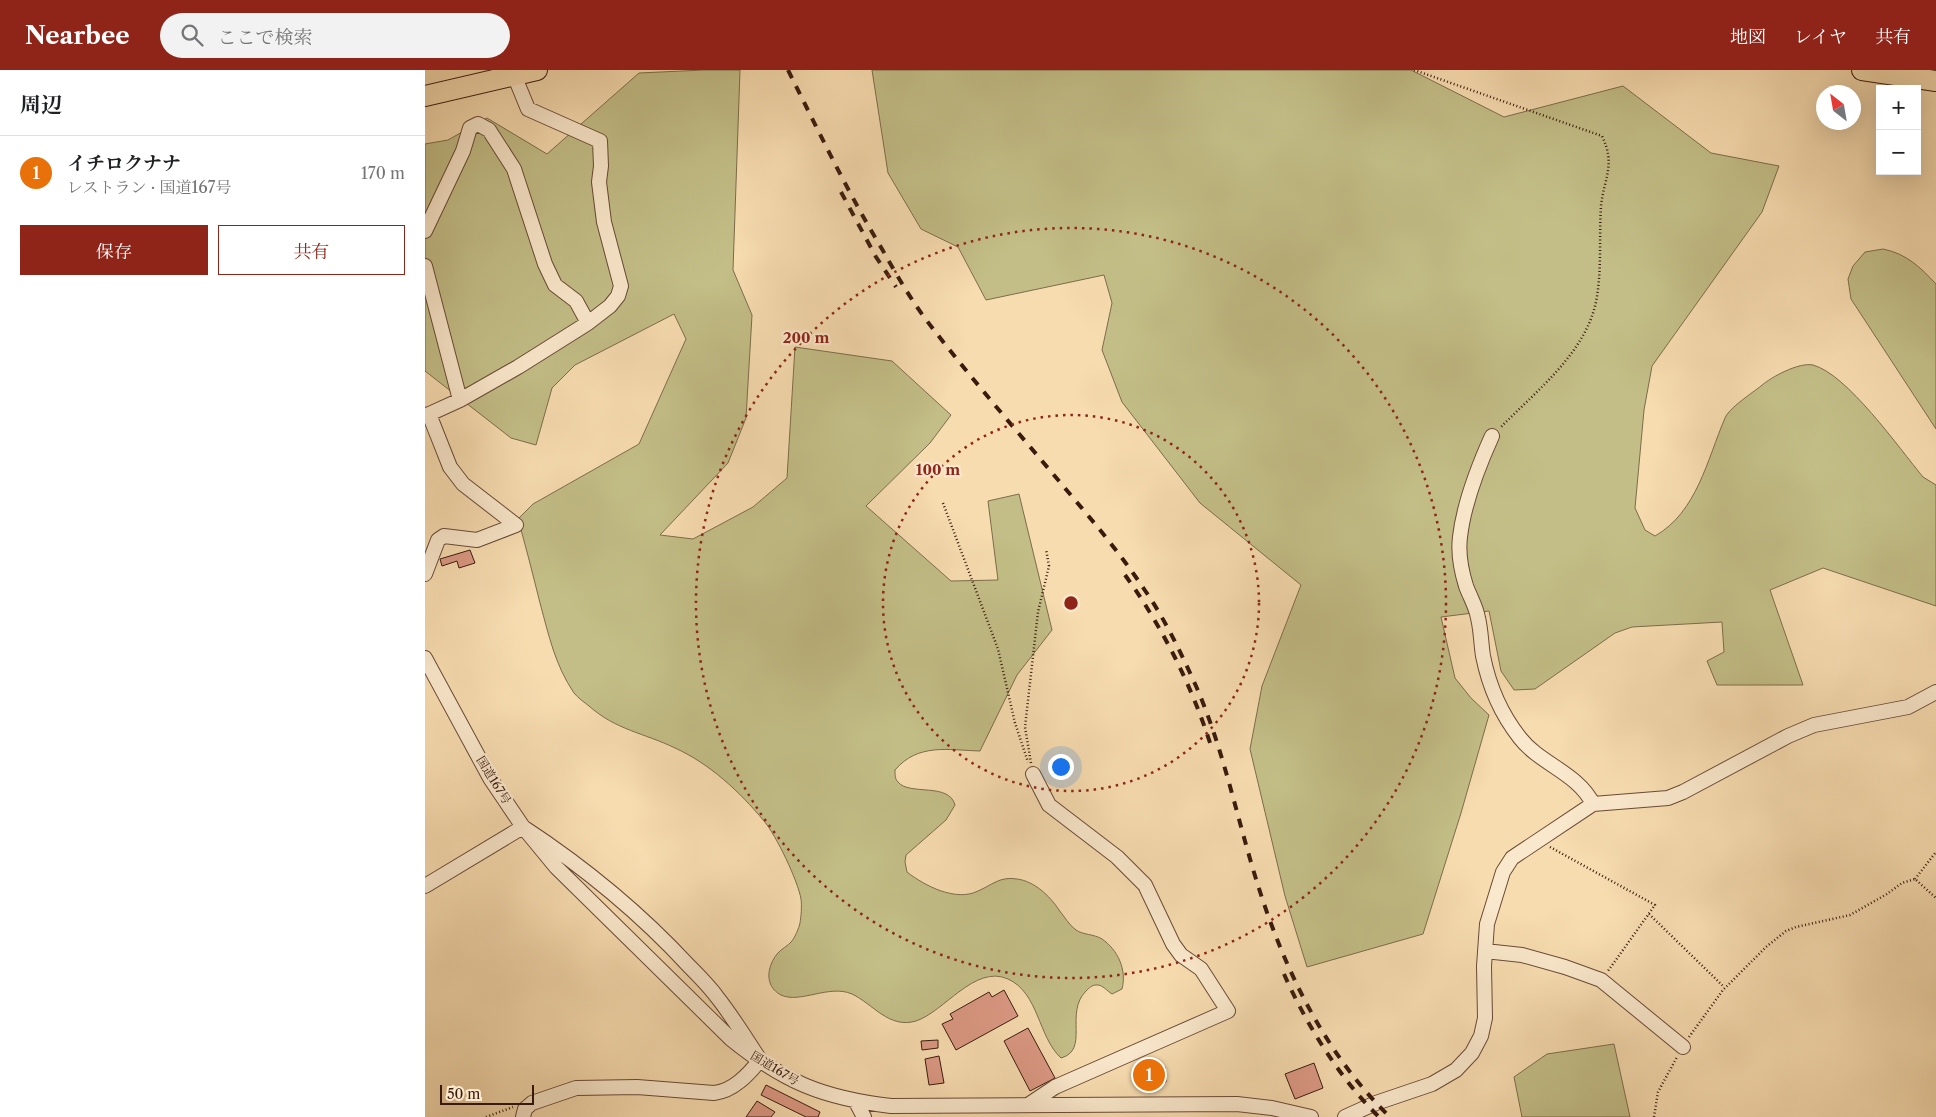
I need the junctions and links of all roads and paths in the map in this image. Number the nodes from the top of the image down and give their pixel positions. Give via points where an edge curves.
1 (537, 70) edge
2 (1414, 70) edge
3 (1862, 70) edge
4 (513, 73) edge
5 (1936, 81) edge
6 (425, 96) edge
7 (425, 231) edge
8 (425, 266) edge
9 (588, 322) junction
10 (460, 400) junction
11 (427, 415) edge
12 (1492, 436) joint
13 (943, 503) dead end
14 (1046, 549) dead end
15 (425, 574) edge
16 (425, 659) edge
17 (1936, 692) edge
18 (1033, 774) junction
19 (1593, 804) junction
20 (523, 827) junction
21 (1538, 840) junction
22 (1936, 852) edge
23 (1915, 879) junction
24 (427, 880) edge
25 (1936, 898) edge
26 (1649, 914) junction
27 (1485, 951) junction
28 (1601, 980) junction
29 (1723, 986) dead end
30 (1683, 1047) junction
31 (759, 1060) junction
32 (856, 1102) junction
33 (532, 1103) junction
34 (1027, 1106) junction
35 (486, 1117) edge
36 (523, 1117) edge
37 (865, 1117) edge
38 (1311, 1117) edge
39 (1345, 1117) edge
40 (1655, 1117) edge

1 - 4 highway
2 - 12 path via 1602,136 1607,146 1610,162 1601,204 1596,302 1585,332 1568,358
3 - 5 highway
4 - 6 highway
4 - 9 street via 528,109 600,141 599,182 604,222 621,286 614,301
7 - 9 street via 463,151 470,128 478,124 489,130 514,169 545,264 555,284 576,301
8 - 10 street
9 - 10 street
10 - 11 street
11 - 15 street via 450,467 463,484 516,525 477,540 444,536 438,540
12 - 19 street via 1479,465 1467,508 1459,559 1479,618 1483,655 1493,693 1521,740 1583,789
13 - 18 path via 998,649 1015,723
14 - 18 path via 1049,566 1038,612 1025,727
16 - 20 street, 国道167号 via 490,778
17 - 19 street via 1908,707 1814,725 1668,798
18 - 34 street via 1049,804 1117,857 1145,885 1173,944 1181,955 1201,968 1228,1012 1055,1087
19 - 21 street
20 - 24 street
20 - 31 street, 国道167号 via 556,867 731,1039
20 - 31 street via 564,854 632,910 674,950 717,996
21 - 26 path via 1655,905
21 - 27 street via 1512,858 1505,868 1487,924
22 - 23 path
23 - 25 path
23 - 30 path via 1902,883 1849,915 1786,931 1766,946 1723,990
26 - 28 path
26 - 29 path
27 - 28 street via 1522,955
27 - 39 street via 1483,1028 1475,1048 1464,1063 1432,1084
28 - 30 street
30 - 40 path via 1658,1092
31 - 32 street, 国道167号 via 820,1092
31 - 33 street via 751,1072 722,1092 637,1087 576,1088
32 - 34 street, 国道167号 via 891,1106
32 - 37 street
33 - 35 path via 523,1103
33 - 36 street via 525,1109
34 - 38 street, 国道167号 via 1237,1104

